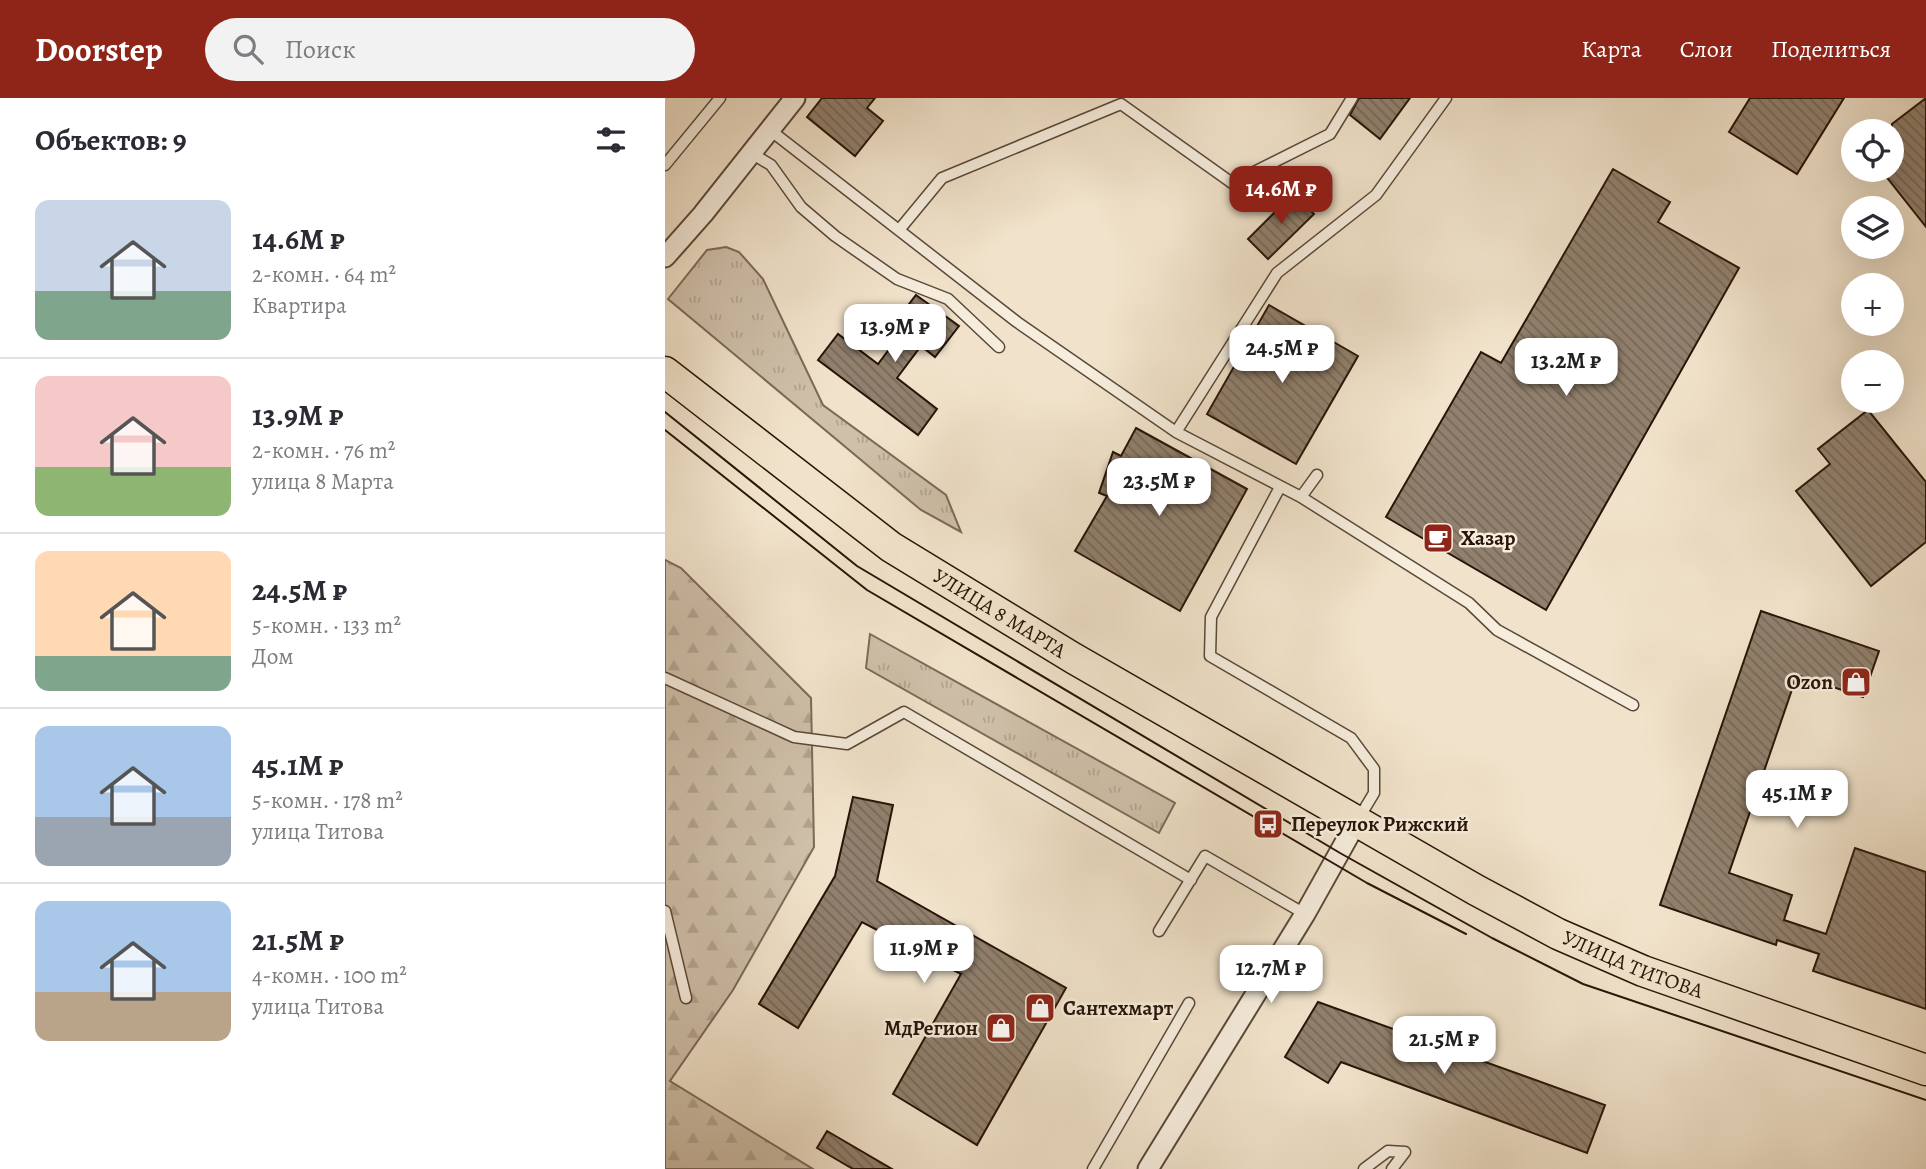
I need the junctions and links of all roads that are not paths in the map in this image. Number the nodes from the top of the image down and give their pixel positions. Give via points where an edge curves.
1 (720, 98) edge
2 (795, 98) edge
3 (1352, 98) edge
4 (1446, 98) edge
5 (770, 131) junction
6 (751, 153) junction
7 (665, 165) edge
8 (899, 230) junction
9 (665, 257) edge
10 (999, 347) dead end
11 (665, 372) edge
12 (1176, 432) junction
13 (1317, 475) dead end
14 (1280, 487) junction
15 (1301, 497) junction
16 (665, 678) edge
17 (1633, 705) dead end
18 (1357, 821) junction
19 (1191, 880) junction
20 (665, 911) edge
21 (1305, 914) junction
22 (1159, 931) dead end
23 (686, 998) dead end
24 (1189, 1003) dead end
25 (1926, 1070) edge
26 (1093, 1169) edge
27 (1148, 1169) edge
28 (1364, 1169) edge
29 (1392, 1169) edge

1 - 7 lane
2 - 5 street
3 - 8 lane via 1330,134 1232,183 1122,104 941,178
4 - 12 lane via 1376,195 1277,273
5 - 6 street
5 - 8 lane
6 - 9 street
6 - 10 lane via 771,165 801,207 835,236 897,279 948,299
8 - 12 lane via 1017,322
11 - 18 main road, УЛИЦА 8 МАРТА via 891,547
12 - 14 lane
13 - 15 lane
14 - 15 lane
14 - 18 lane via 1211,617 1210,656 1351,738 1374,769 1374,793
15 - 17 lane via 1469,603 1497,630
16 - 19 lane via 793,737 807,739 847,744 904,712
18 - 21 street
18 - 25 main road, УЛИЦА ТИТОВА via 1546,928 1643,971
19 - 21 lane via 1205,856
19 - 22 lane
20 - 23 lane
21 - 27 street
24 - 26 lane
28 - 29 lane via 1388,1151 1405,1153

